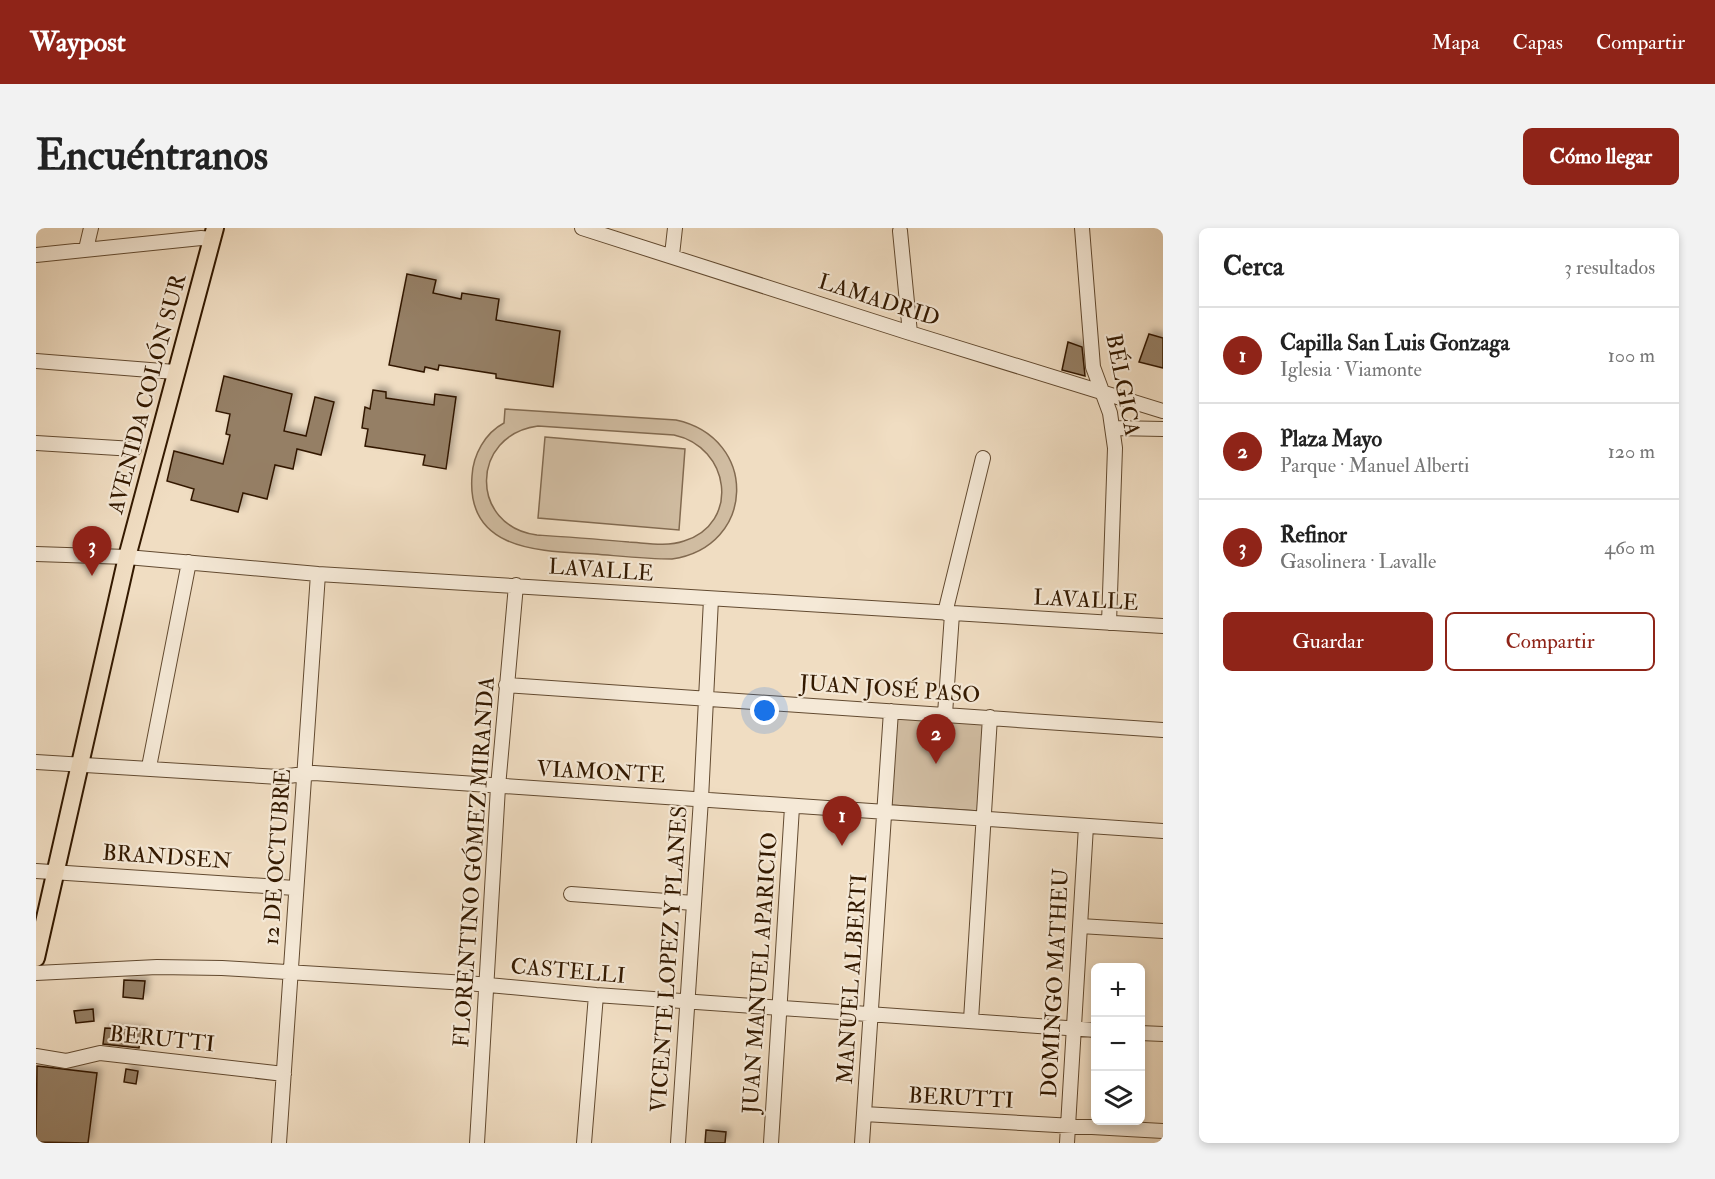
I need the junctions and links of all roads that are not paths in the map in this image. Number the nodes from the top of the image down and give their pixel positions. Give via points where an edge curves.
1 (90, 228) edge
2 (582, 228) edge
3 (675, 228) edge
4 (1082, 228) edge
5 (900, 231) dead end
6 (214, 234) edge
7 (86, 249) junction
8 (36, 255) edge
9 (672, 255) junction
10 (910, 333) junction
11 (36, 361) edge
12 (175, 372) junction
13 (1102, 390) junction
14 (1163, 411) edge
15 (1113, 428) junction
16 (1163, 429) edge
17 (36, 443) edge
18 (134, 449) dead end
19 (983, 458) dead end
20 (36, 554) edge
21 (127, 556) junction
22 (189, 562) junction
23 (318, 574) junction
24 (516, 585) junction
25 (711, 598) junction
26 (948, 614) junction
27 (1109, 623) junction
28 (1163, 626) edge
29 (506, 685) junction
30 (706, 699) junction
31 (891, 711) junction
32 (945, 714) junction
33 (990, 717) junction
34 (1163, 730) edge
35 (36, 762) edge
36 (80, 764) junction
37 (148, 767) junction
38 (303, 775) junction
39 (498, 787) junction
40 (701, 799) junction
41 (792, 807) junction
42 (885, 812) junction
43 (983, 819) junction
44 (1086, 826) junction
45 (1163, 831) edge
46 (56, 870) junction
47 (36, 871) edge
48 (295, 888) junction
49 (571, 894) dead end
50 (694, 903) junction
51 (1080, 926) junction
52 (1163, 931) edge
53 (36, 958) edge
54 (290, 972) junction
55 (36, 973) edge
56 (487, 985) junction
57 (596, 994) junction
58 (688, 1001) junction
59 (781, 1007) junction
60 (871, 1014) junction
61 (971, 1020) junction
62 (1074, 1028) junction
63 (1091, 1030) edge
64 (1145, 1033) edge
65 (1163, 1034) edge
66 (36, 1056) edge
67 (284, 1074) junction
68 (864, 1114) junction
69 (1068, 1125) junction
70 (1163, 1131) edge
71 (279, 1143) edge
72 (477, 1143) edge
73 (584, 1143) edge
74 (678, 1143) edge
75 (771, 1143) edge
76 (862, 1143) edge
77 (1067, 1143) edge

1 - 7 street
2 - 9 street, LAMADRID
3 - 9 street
4 - 13 street, BÉLGICA via 1093,367
5 - 10 street
6 - 7 street
6 - 12 main road, AVENIDA COLÓN SUR
7 - 8 street
9 - 10 street, LAMADRID
10 - 13 street, LAMADRID
11 - 12 street
12 - 21 main road, AVENIDA COLÓN SUR
13 - 14 street, LAMADRID
13 - 15 street, BÉLGICA
15 - 16 street
15 - 27 street, BÉLGICA
17 - 18 street
19 - 26 street
20 - 21 street, LAVALLE
21 - 22 street, LAVALLE
21 - 36 main road, AVENIDA COLÓN SUR
22 - 23 street, LAVALLE
22 - 37 street
23 - 24 street, LAVALLE
23 - 38 street, 12 DE OCTUBRE
24 - 25 street, LAVALLE
24 - 29 street, FLORENTINO GÓMEZ MIRANDA
25 - 26 street, LAVALLE
25 - 30 street, VICENTE LOPEZ Y PLANES
26 - 27 street, LAVALLE
26 - 32 street
27 - 28 street, LAVALLE
29 - 30 street, JUAN JOSÉ PASO
29 - 39 street, FLORENTINO GÓMEZ MIRANDA
30 - 31 street, JUAN JOSÉ PASO
30 - 40 street, VICENTE LOPEZ Y PLANES
31 - 32 street, JUAN JOSÉ PASO
31 - 42 street, MANUEL ALBERTI
32 - 33 street, JUAN JOSÉ PASO
33 - 34 street, JUAN JOSÉ PASO
33 - 43 street
35 - 36 street, VIAMONTE
36 - 37 street, VIAMONTE
36 - 46 main road, AVENIDA COLÓN SUR
37 - 38 street, VIAMONTE via 279,777
38 - 39 street, VIAMONTE
38 - 48 street, 12 DE OCTUBRE
39 - 40 street, VIAMONTE
39 - 56 street, FLORENTINO GÓMEZ MIRANDA
40 - 41 street, VIAMONTE
40 - 50 street, VICENTE LOPEZ Y PLANES
41 - 42 street, VIAMONTE
41 - 59 street, JUAN MANUEL APARICIO
42 - 43 street, VIAMONTE
42 - 60 street, MANUEL ALBERTI
43 - 44 street, VIAMONTE
43 - 61 street
44 - 45 street, VIAMONTE
44 - 51 street, DOMINGO MATHEU
46 - 47 street, BRANDSEN
46 - 48 street, BRANDSEN
46 - 53 main road, AVENIDA COLÓN SUR
48 - 54 street, 12 DE OCTUBRE
49 - 50 street
50 - 58 street, VICENTE LOPEZ Y PLANES
51 - 52 street
51 - 62 street, DOMINGO MATHEU
54 - 55 street, CASTELLI via 157,967
54 - 56 street, CASTELLI
54 - 67 street, 12 DE OCTUBRE
56 - 57 street, CASTELLI
56 - 72 street, FLORENTINO GÓMEZ MIRANDA
57 - 58 street, CASTELLI
57 - 73 street
58 - 59 street, CASTELLI
58 - 74 street, VICENTE LOPEZ Y PLANES
59 - 60 street, CASTELLI
59 - 75 street, JUAN MANUEL APARICIO
60 - 61 street, CASTELLI
60 - 68 street, MANUEL ALBERTI
61 - 62 street, CASTELLI
62 - 63 street, CASTELLI
62 - 69 street, DOMINGO MATHEU
64 - 65 street
66 - 67 street, BERUTTI via 66,1061 100,1053
67 - 71 street, 12 DE OCTUBRE
68 - 69 street, BERUTTI
68 - 76 street, MANUEL ALBERTI
69 - 70 street, BERUTTI
69 - 77 street, DOMINGO MATHEU

